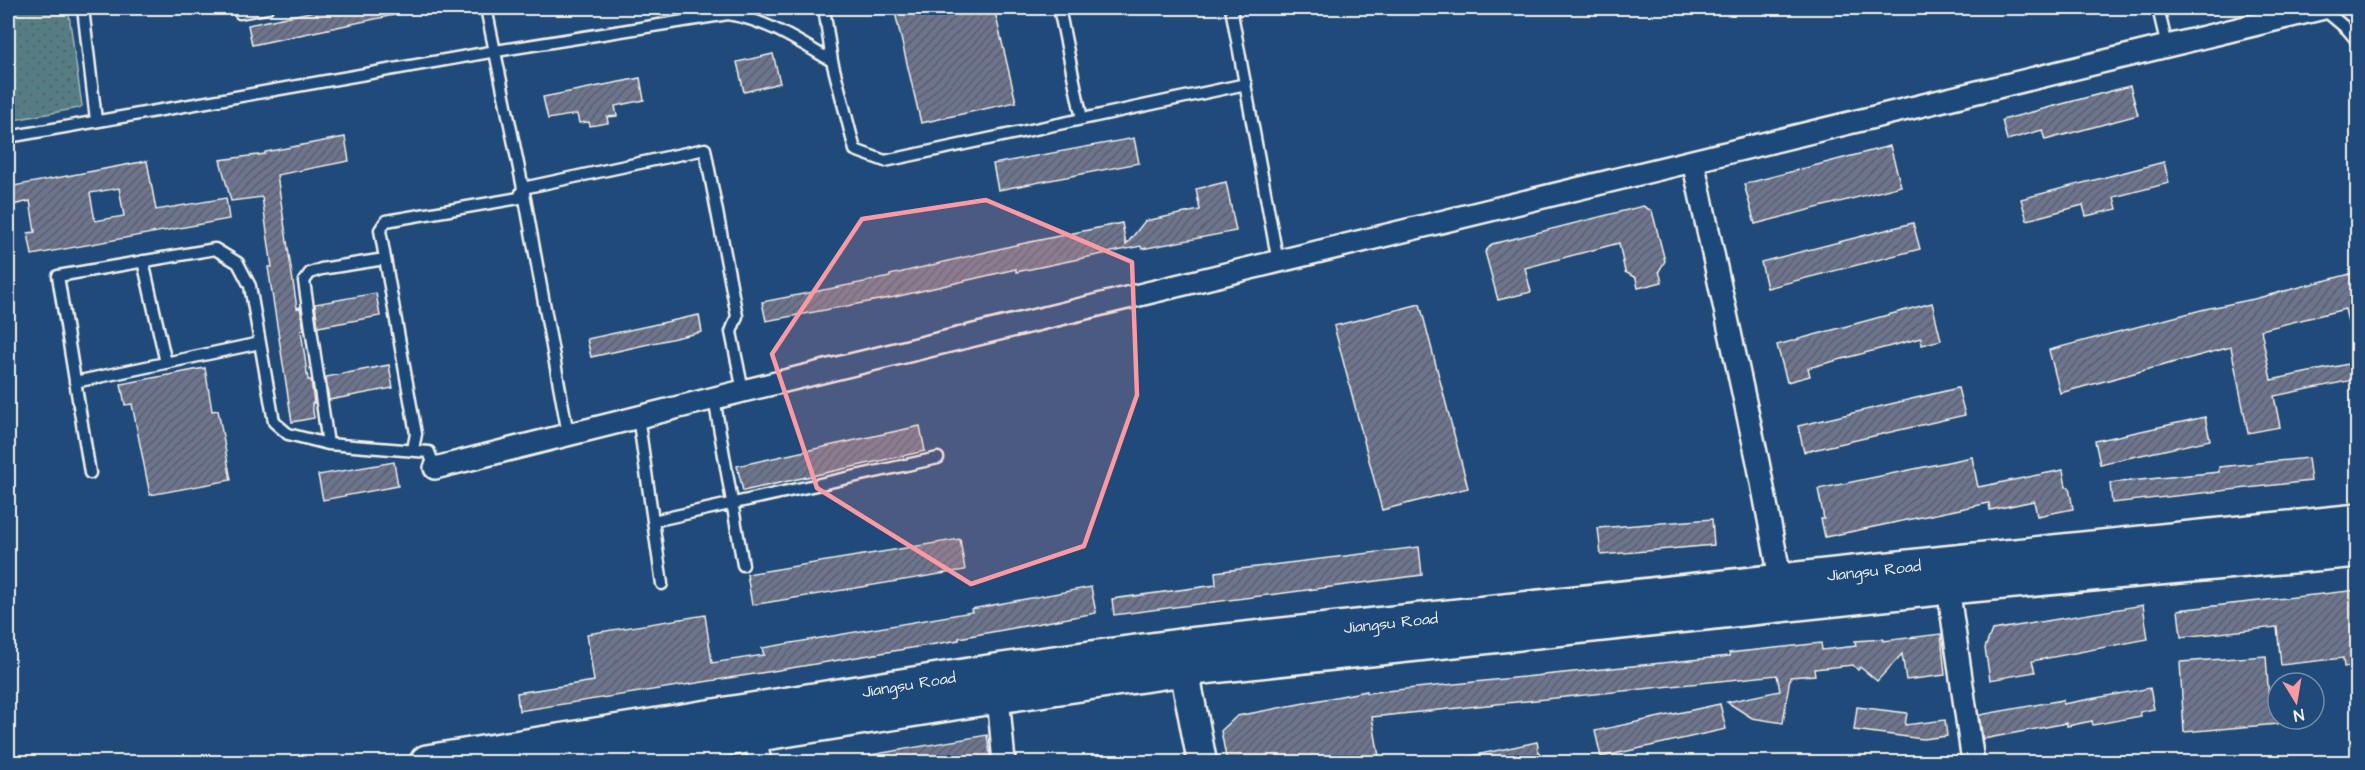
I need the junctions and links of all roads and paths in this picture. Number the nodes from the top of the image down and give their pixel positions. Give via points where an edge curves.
1 (83, 8) edge
2 (239, 8) edge
3 (267, 8) edge
4 (486, 8) edge
5 (824, 8) edge
6 (1059, 8) edge
7 (1231, 8) edge
8 (2158, 8) edge
9 (2323, 8) edge
10 (2358, 42) edge
11 (2167, 46) junction
12 (496, 51) junction
13 (832, 61) junction
14 (1246, 84) junction
15 (1083, 119) junction
16 (96, 120) junction
17 (8, 137) edge
18 (1693, 161) junction
19 (523, 188) junction
20 (385, 259) junction
21 (143, 261) junction
22 (1278, 262) junction
23 (260, 343) junction
24 (166, 363) junction
25 (75, 382) junction
26 (743, 391) junction
27 (714, 398) junction
28 (638, 416) junction
29 (568, 434) junction
30 (328, 444) junction
31 (413, 449) junction
32 (938, 458) dead end
33 (435, 468) joint
34 (90, 472) dead end
35 (733, 503) junction
36 (653, 521) junction
37 (2358, 521) edge
38 (2358, 550) edge
39 (743, 566) dead end
40 (662, 584) dead end
41 (1948, 587) junction
42 (1784, 593) junction
43 (1182, 658) junction
44 (998, 696) junction
45 (758, 749) edge
46 (427, 762) edge
47 (582, 762) edge
48 (1005, 762) edge
49 (1202, 762) edge
50 (1973, 762) edge

1 - 16 lane
2 - 3 lane via 240,13
4 - 12 lane
5 - 13 lane
6 - 15 lane
7 - 14 lane
8 - 11 lane
9 - 10 lane
9 - 11 street
11 - 18 street
12 - 13 lane via 728,14 775,28
12 - 16 lane
12 - 19 lane
13 - 15 lane via 855,150 885,161
14 - 15 lane
14 - 22 lane
16 - 17 lane
18 - 22 street
18 - 42 street
19 - 20 lane via 519,198 386,221 380,230
19 - 26 lane via 705,149 737,316 731,332
19 - 29 lane
20 - 30 lane via 321,269 310,273 304,281
20 - 31 lane via 416,434
21 - 23 lane via 215,249 238,263 250,286
21 - 24 lane
21 - 25 lane via 58,276
22 - 26 street
23 - 24 lane
23 - 30 lane via 274,422 288,434
24 - 25 lane
25 - 34 lane
26 - 27 street
27 - 28 street
27 - 35 lane
28 - 29 street
28 - 36 lane
29 - 33 street
30 - 31 lane
31 - 33 lane via 429,452
32 - 35 lane
35 - 36 lane
35 - 39 lane
36 - 40 lane
37 - 42 highway, Jiangsu Road
38 - 41 highway, Jiangsu Road
41 - 42 highway, Jiangsu Road
41 - 50 street
42 - 43 highway, Jiangsu Road
43 - 44 highway, Jiangsu Road
43 - 46 highway, Jiangsu Road via 995,671
43 - 49 street
44 - 45 highway, Jiangsu Road
44 - 48 street
45 - 47 highway, Jiangsu Road

